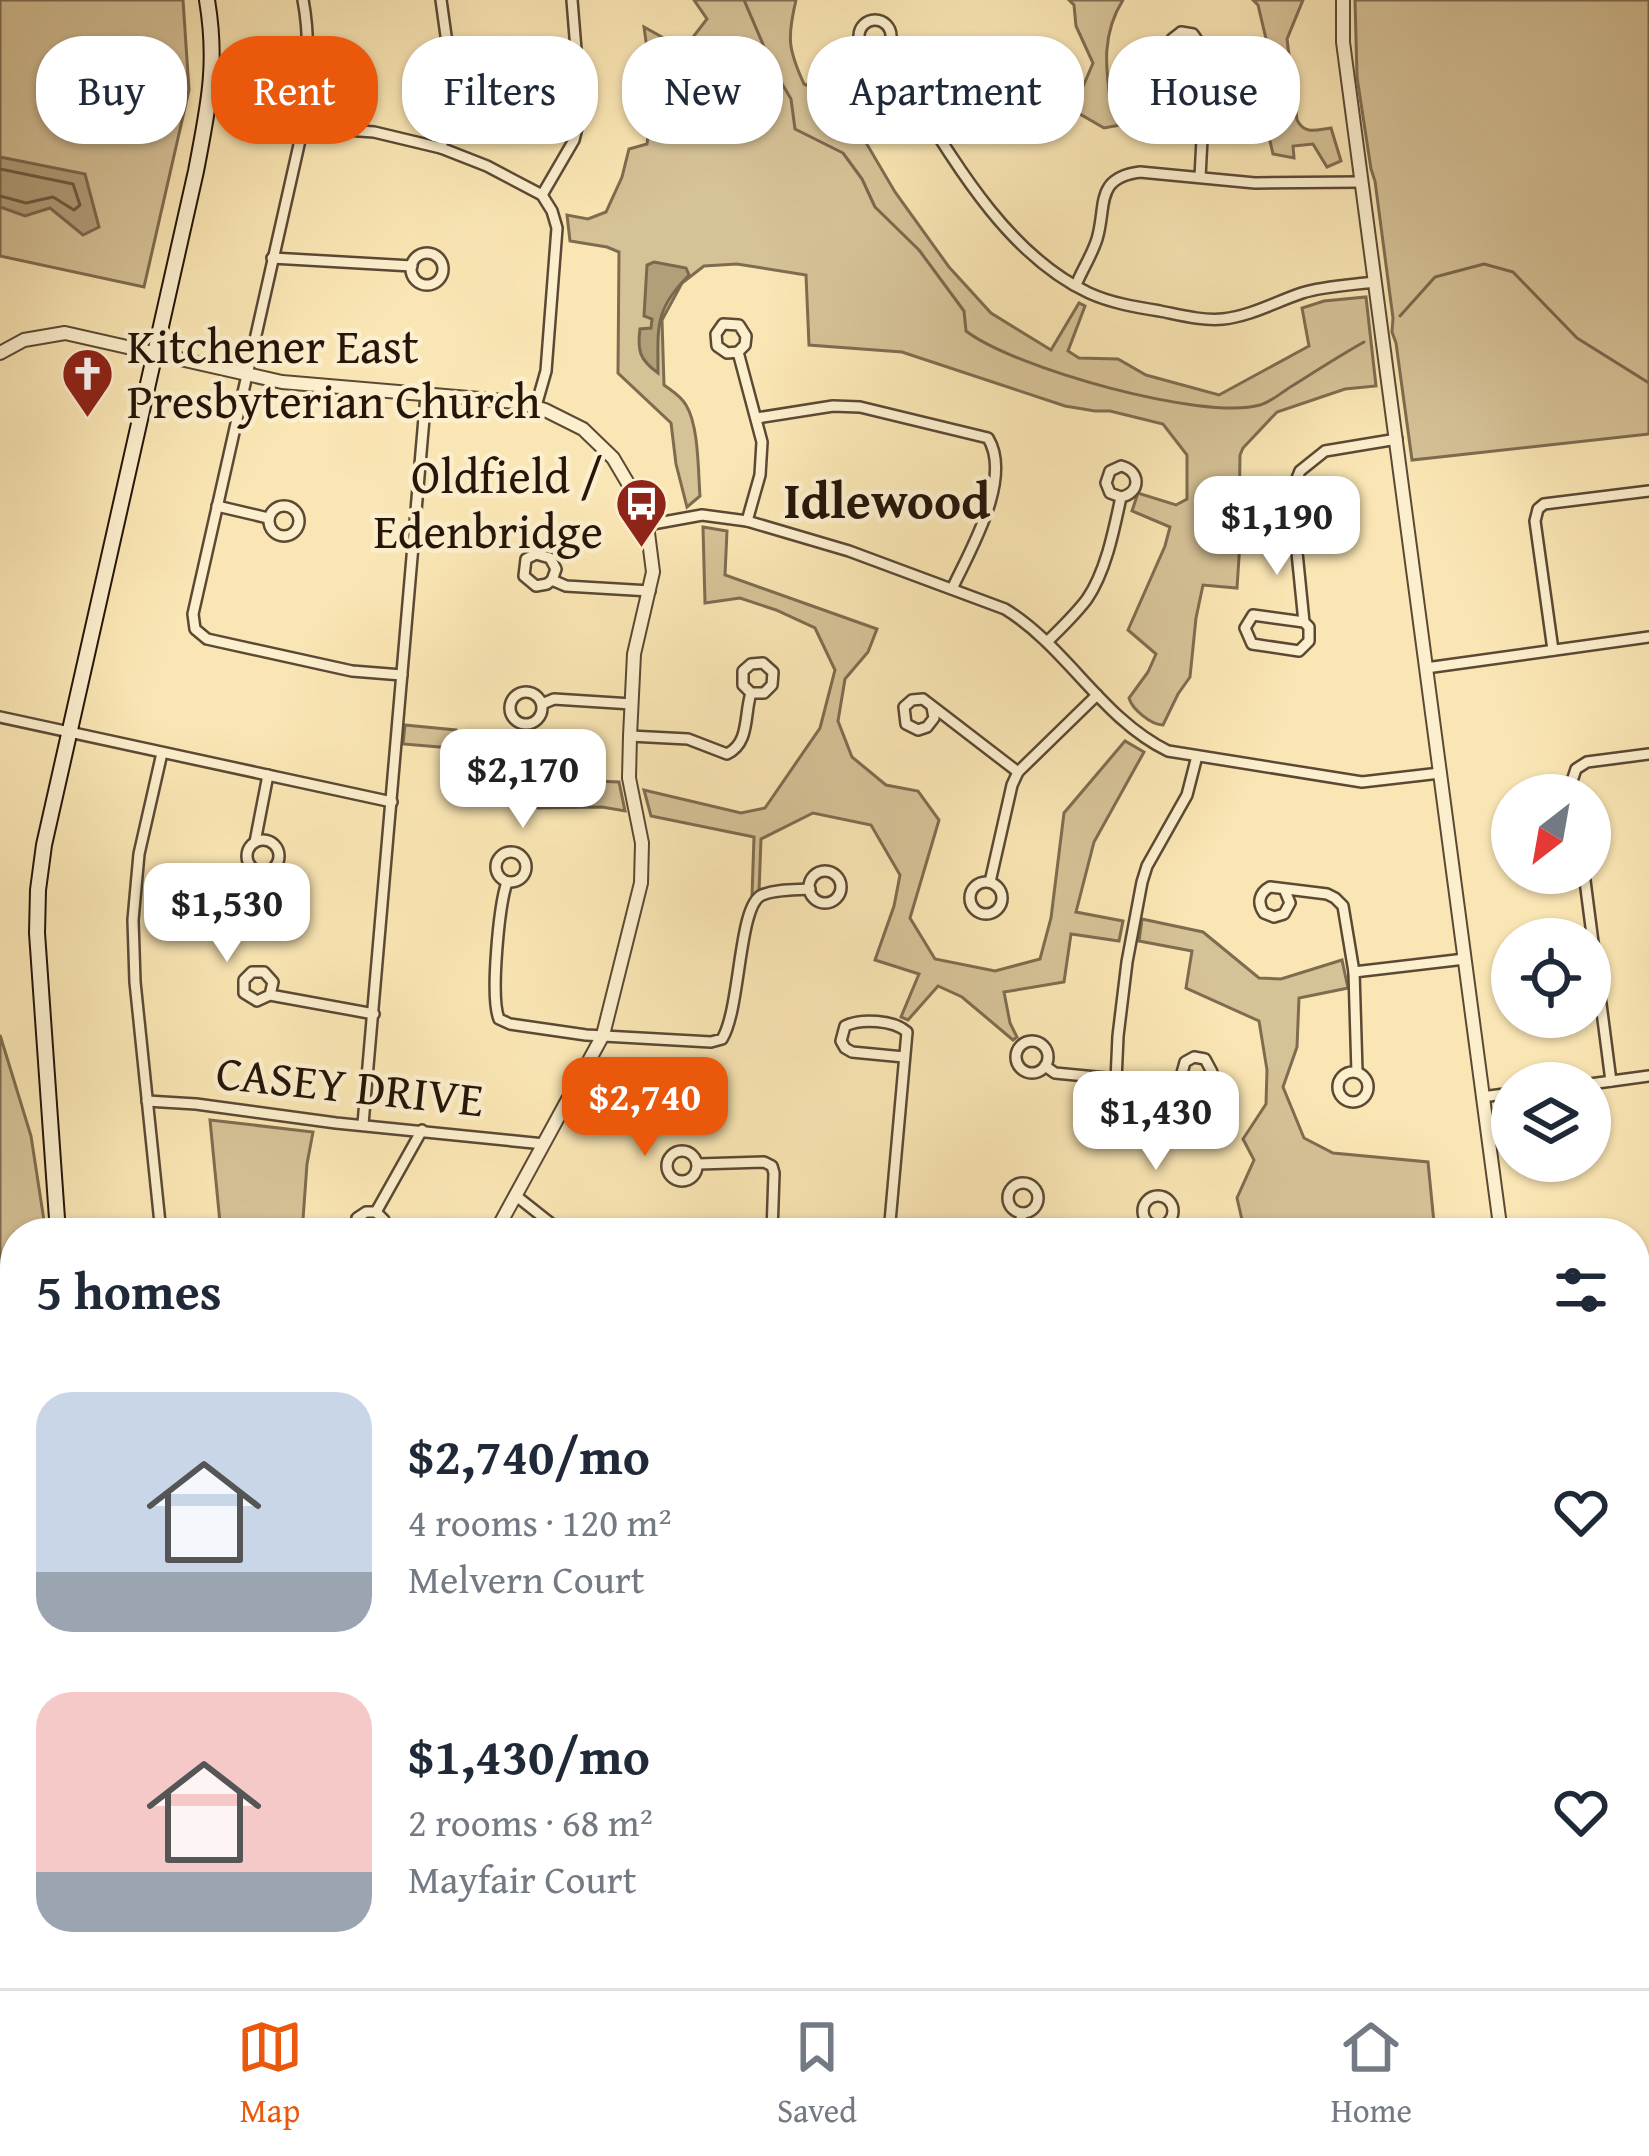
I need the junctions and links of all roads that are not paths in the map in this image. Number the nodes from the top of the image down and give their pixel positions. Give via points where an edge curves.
1 (207, 0) edge
2 (303, 0) edge
3 (441, 0) edge
4 (572, 0) edge
5 (1343, 0) edge
6 (306, 36) edge
7 (378, 133) edge
8 (299, 144) edge
9 (946, 144) edge
10 (1202, 144) edge
11 (441, 148) junction
12 (1200, 177) junction
13 (1361, 182) junction
14 (542, 194) junction
15 (272, 258) junction
16 (412, 266) dead end
17 (1374, 282) junction
18 (1076, 285) junction
19 (154, 352) junction
20 (737, 352) dead end
21 (0, 353) edge
22 (247, 376) junction
23 (426, 395) junction
24 (536, 406) junction
25 (757, 418) junction
26 (1397, 439) junction
27 (1649, 491) edge
28 (1120, 497) dead end
29 (217, 506) junction
30 (268, 518) dead end
31 (747, 521) junction
32 (647, 526) junction
33 (552, 580) dead end
34 (952, 589) junction
35 (650, 591) junction
36 (1304, 622) junction
37 (1649, 637) edge
38 (1046, 642) junction
39 (1553, 650) junction
40 (1426, 668) junction
41 (402, 675) junction
42 (751, 693) dead end
43 (1097, 695) junction
44 (542, 704) dead end
45 (632, 704) junction
46 (932, 706) dead end
47 (0, 717) edge
48 (68, 732) junction
49 (630, 736) junction
50 (162, 752) junction
51 (1649, 754) edge
52 (1196, 756) junction
53 (1018, 772) junction
54 (1440, 772) junction
55 (1574, 774) edge
56 (268, 775) junction
57 (392, 802) junction
58 (255, 842) dead end
59 (507, 882) dead end
60 (990, 882) dead end
61 (810, 889) dead end
62 (1285, 891) dead end
63 (1587, 894) edge
64 (1465, 959) junction
65 (1354, 972) junction
66 (270, 995) dead end
67 (374, 1014) junction
68 (603, 1035) junction
69 (904, 1057) junction
70 (1609, 1062) edge
71 (1045, 1066) dead end
72 (1357, 1072) dead end
73 (1649, 1076) edge
74 (1116, 1080) junction
75 (1611, 1081) edge
76 (1188, 1084) dead end
77 (1491, 1096) edge
78 (1482, 1097) junction
79 (147, 1100) junction
80 (363, 1124) junction
81 (422, 1130) junction
82 (544, 1144) junction
83 (698, 1164) dead end
84 (514, 1195) junction
85 (376, 1212) junction
86 (1022, 1213) dead end
87 (57, 1218) edge
88 (159, 1218) edge
89 (358, 1218) edge
90 (382, 1218) edge
91 (502, 1218) edge
92 (544, 1218) edge
93 (772, 1218) edge
94 (890, 1218) edge
95 (1021, 1218) edge
96 (1500, 1218) edge

1 - 19 main road via 214,68
2 - 6 street
3 - 11 street via 453,86
4 - 14 street via 581,112
5 - 13 street
7 - 11 street
8 - 15 street
9 - 18 street via 1010,234
10 - 12 street
11 - 14 street
12 - 13 street
12 - 18 street via 1116,178
13 - 17 street
14 - 24 street via 556,229
15 - 16 street
15 - 22 street
17 - 18 street via 1305,292 1225,319 1125,305
17 - 26 street
19 - 21 street via 56,333
19 - 22 street
19 - 48 main road
20 - 25 street
22 - 23 street
22 - 29 street
23 - 24 street
23 - 41 street
24 - 32 street via 583,429 613,458
25 - 31 street via 762,464
25 - 34 street via 860,407 988,438 994,488
26 - 36 street via 1324,451 1300,471 1291,494
26 - 40 street
27 - 39 street via 1538,509
28 - 38 street via 1100,575
29 - 30 street
29 - 41 street via 195,628 208,639
31 - 32 street via 702,514
31 - 34 street
32 - 35 street
33 - 35 street
34 - 38 street via 1005,609
35 - 45 street
36 - 36 street via 1253,615 1245,628 1252,644 1299,651 1309,641
37 - 39 street
38 - 43 street
39 - 40 street
40 - 54 street
41 - 57 street
42 - 49 street via 743,739 727,754 688,739
43 - 52 street via 1147,740
43 - 53 street
44 - 45 street
45 - 49 street
46 - 53 street
47 - 48 street
48 - 50 street
48 - 87 main road via 44,845 37,933
49 - 68 street via 643,864
50 - 56 street
50 - 79 street via 133,920
51 - 55 street via 1587,763
52 - 54 street via 1361,782
52 - 74 street via 1187,795 1142,882
53 - 60 street
54 - 64 street
56 - 57 street
56 - 58 street
57 - 67 street
59 - 68 street via 499,1019
61 - 68 street via 765,893 747,912 722,1039
62 - 65 street via 1327,894 1342,906
63 - 70 street
64 - 65 street
64 - 78 street
65 - 72 street
66 - 67 street
67 - 80 street
68 - 82 street
69 - 69 street via 901,1026 851,1022 841,1034 852,1052
69 - 94 street
71 - 74 street
73 - 75 street
74 - 76 street
77 - 78 street
78 - 96 street
79 - 80 street, CASEY DRIVE
79 - 88 street
80 - 81 street, CASEY DRIVE
81 - 82 street, CASEY DRIVE
81 - 85 street
82 - 84 street
83 - 93 street via 772,1166
84 - 91 street
84 - 92 street
85 - 89 street
85 - 90 street
86 - 95 street

